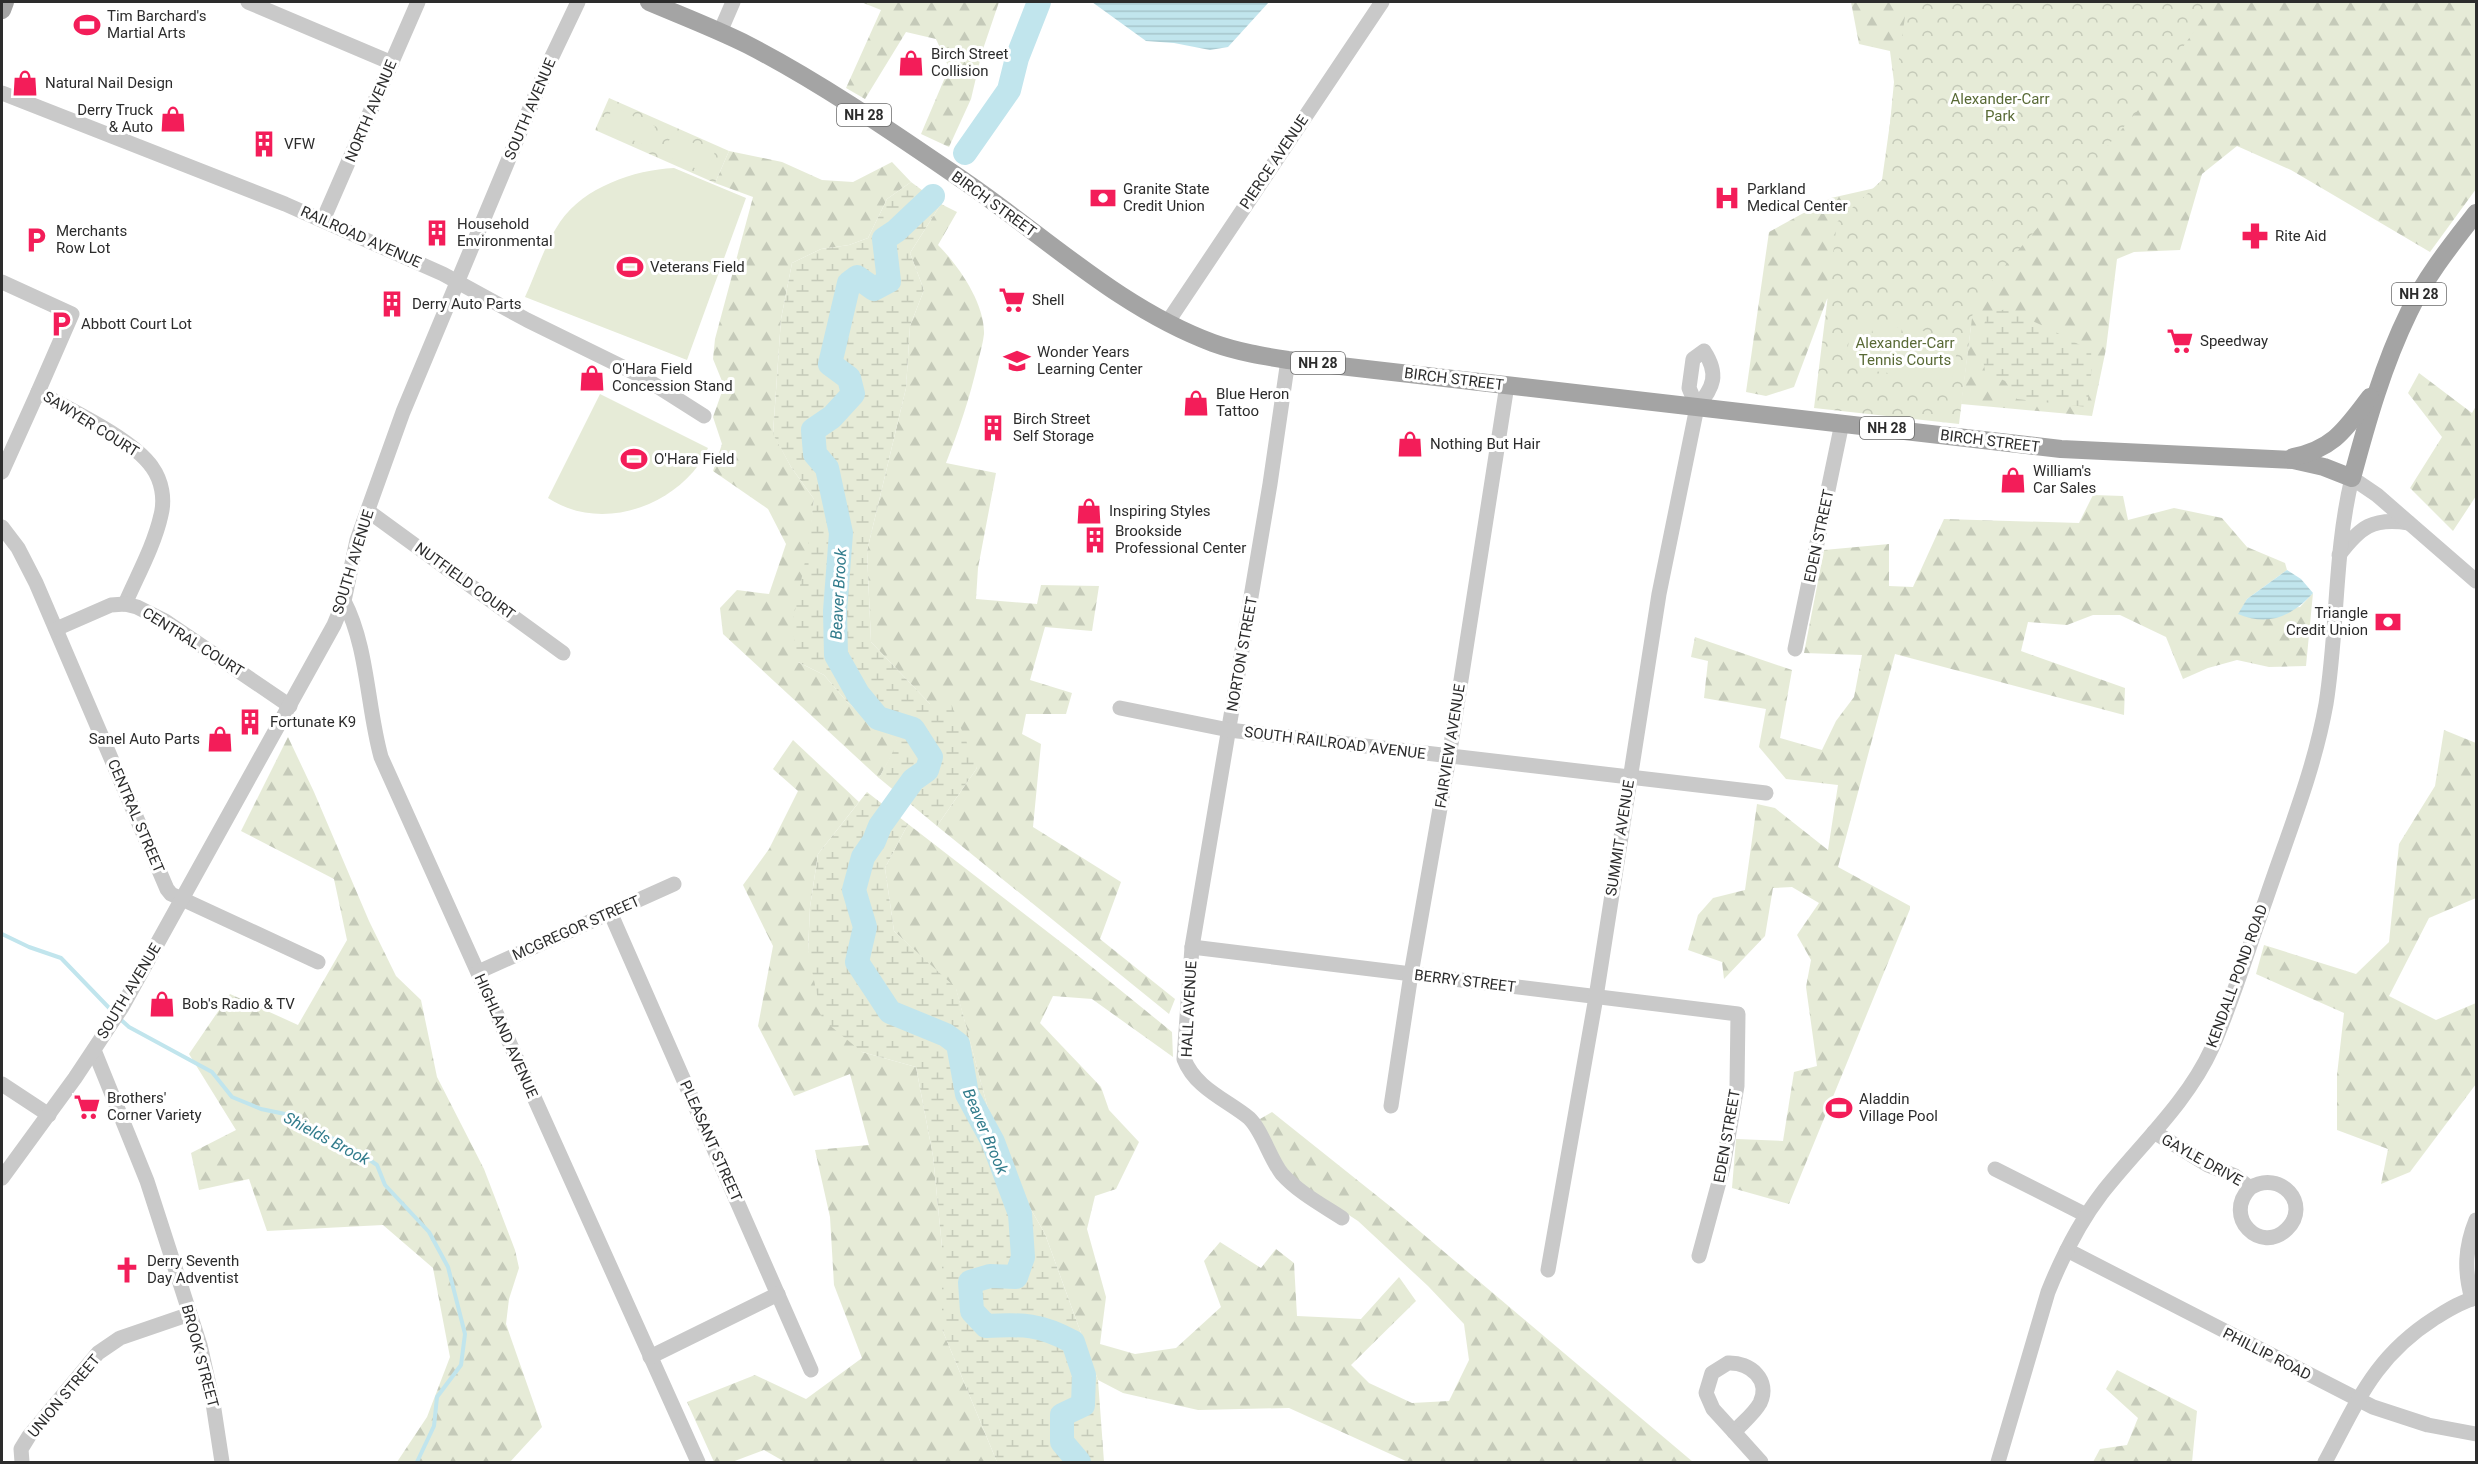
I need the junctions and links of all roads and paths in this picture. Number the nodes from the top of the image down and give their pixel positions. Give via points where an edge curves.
1 (5, 2) edge
2 (248, 2) edge
3 (418, 2) edge
4 (578, 2) edge
5 (649, 2) edge
6 (733, 2) edge
7 (1382, 2) edge
8 (2, 10) edge
9 (720, 32) junction
10 (392, 63) junction
11 (2, 93) edge
12 (2476, 213) edge
13 (323, 220) junction
14 (456, 282) junction
15 (9, 286) edge
16 (1167, 323) junction
17 (1288, 360) junction
18 (1507, 385) junction
19 (2379, 386) junction
20 (38, 392) junction
21 (1697, 406) junction
22 (704, 416) dead end
23 (1842, 423) junction
24 (2280, 459) junction
25 (2, 472) edge
26 (2352, 478) junction
27 (368, 511) junction
28 (2409, 523) junction
29 (2, 527) edge
30 (2339, 555) junction
31 (2476, 581) edge
32 (344, 601) junction
33 (125, 604) junction
34 (56, 629) junction
35 (1795, 649) dead end
36 (563, 653) dead end
37 (290, 706) junction
38 (1120, 708) dead end
39 (1229, 730) junction
40 (1449, 757) junction
41 (1629, 777) junction
42 (1766, 793) dead end
43 (674, 884) dead end
44 (182, 899) junction
45 (610, 912) junction
46 (1192, 947) junction
47 (318, 962) dead end
48 (478, 972) junction
49 (1411, 974) junction
50 (1596, 997) junction
51 (1738, 1014) joint
52 (94, 1050) junction
53 (2, 1084) edge
54 (1391, 1106) dead end
55 (49, 1114) junction
56 (2154, 1132) junction
57 (1995, 1169) dead end
58 (2, 1178) edge
59 (2250, 1188) dead end
60 (2086, 1215) junction
61 (1342, 1218) dead end
62 (2476, 1220) edge
63 (2067, 1250) junction
64 (1699, 1256) dead end
65 (1548, 1270) dead end
66 (778, 1294) junction
67 (2474, 1298) edge
68 (190, 1314) junction
69 (650, 1357) junction
70 (811, 1370) dead end
71 (2358, 1400) junction
72 (1734, 1432) junction
73 (2476, 1434) edge
74 (22, 1462) edge
75 (222, 1462) edge
76 (698, 1462) edge
77 (1761, 1462) edge
78 (1998, 1462) edge
79 (2325, 1462) edge

1 - 8 main road
2 - 10 street
3 - 10 street, NORTH AVENUE
4 - 14 street, SOUTH AVENUE
5 - 9 main road, BIRCH STREET / NH 28
6 - 9 street
7 - 16 street, PIERCE AVENUE
9 - 16 main road, BIRCH STREET / NH 28 via 775,60 866,116
10 - 13 street, NORTH AVENUE
11 - 13 street, RAILROAD AVENUE
12 - 19 main road, NH 28 via 2409,311
13 - 14 street, RAILROAD AVENUE
14 - 22 street, RAILROAD AVENUE via 640,376
14 - 27 street, SOUTH AVENUE
15 - 20 street via 72,314
16 - 17 main road, BIRCH STREET / NH 28 via 1235,350
17 - 18 main road, BIRCH STREET / NH 28
17 - 39 street, NORTON STREET
18 - 21 main road, BIRCH STREET / NH 28
18 - 40 street, FAIRVIEW AVENUE
19 - 24 main road, NH 28 via 2332,442 2309,454
19 - 26 main road, NH 28
20 - 25 street, SAWYER COURT
20 - 33 street, SAWYER COURT via 132,447 158,477 163,501 161,515
21 - 23 main road, BIRCH STREET / NH 28
21 - 41 street, SUMMIT AVENUE via 1663,572
23 - 24 main road, BIRCH STREET / NH 28 via 2061,449
23 - 35 street, EDEN STREET
24 - 26 main road, BIRCH STREET / NH 28 via 2308,462
26 - 28 street
26 - 30 street, KENDALL POND ROAD
27 - 32 street, SOUTH AVENUE via 357,540
27 - 36 street, NUTFIELD COURT
28 - 30 street via 2373,524 2357,534
28 - 31 street
29 - 34 street, CENTRAL STREET via 25,560
30 - 56 street, KENDALL POND ROAD via 2326,700 2306,783 2211,1050
32 - 37 street, SOUTH AVENUE
32 - 48 street, HIGHLAND AVENUE via 355,626 372,728 381,757
33 - 34 street, CENTRAL COURT via 99,609
33 - 37 street, CENTRAL COURT via 165,621
34 - 44 street, CENTRAL STREET via 164,882 171,894
37 - 44 street, SOUTH AVENUE
38 - 39 street, SOUTH RAILROAD AVENUE
39 - 40 street, SOUTH RAILROAD AVENUE
39 - 46 street, NORTON STREET
40 - 41 street, SOUTH RAILROAD AVENUE
40 - 49 street, FAIRVIEW AVENUE
41 - 42 street, SOUTH RAILROAD AVENUE
41 - 50 street, SUMMIT AVENUE
43 - 45 street, MCGREGOR STREET
44 - 47 street, CENTRAL STREET
44 - 52 street, SOUTH AVENUE
45 - 48 street, MCGREGOR STREET
45 - 66 street, PLEASANT STREET
46 - 49 street, BERRY STREET
46 - 61 street, HALL AVENUE via 1184,1059 1188,1070 1251,1120 1291,1184
48 - 69 street, HIGHLAND AVENUE
49 - 50 street, BERRY STREET
49 - 54 street, FAIRVIEW AVENUE
50 - 51 street, BERRY STREET
50 - 65 street, SUMMIT AVENUE
51 - 64 street, EDEN STREET via 1737,1086 1723,1167
52 - 55 street, SOUTH AVENUE
52 - 68 street, BROOK STREET via 147,1182
53 - 55 street
55 - 58 street, SOUTH AVENUE
56 - 59 street, GAYLE DRIVE
56 - 60 street, KENDALL POND ROAD
57 - 60 street
60 - 63 street, KENDALL POND ROAD
62 - 67 street via 2466,1266
63 - 71 street, PHILLIP ROAD
63 - 78 street, KENDALL POND ROAD via 2048,1292
66 - 69 street
66 - 70 street, PLEASANT STREET
67 - 71 street via 2442,1314 2400,1344
68 - 74 street, UNION STREET via 120,1338 98,1353 29,1436 21,1449
68 - 75 street, BROOK STREET via 208,1374
69 - 76 street, HIGHLAND AVENUE
71 - 73 street, PHILLIP ROAD via 2407,1419
71 - 79 street
72 - 72 street via 1713,1409 1706,1393 1712,1373 1738,1363 1747,1365 1760,1378 1762,1395 1754,1411
72 - 77 street

